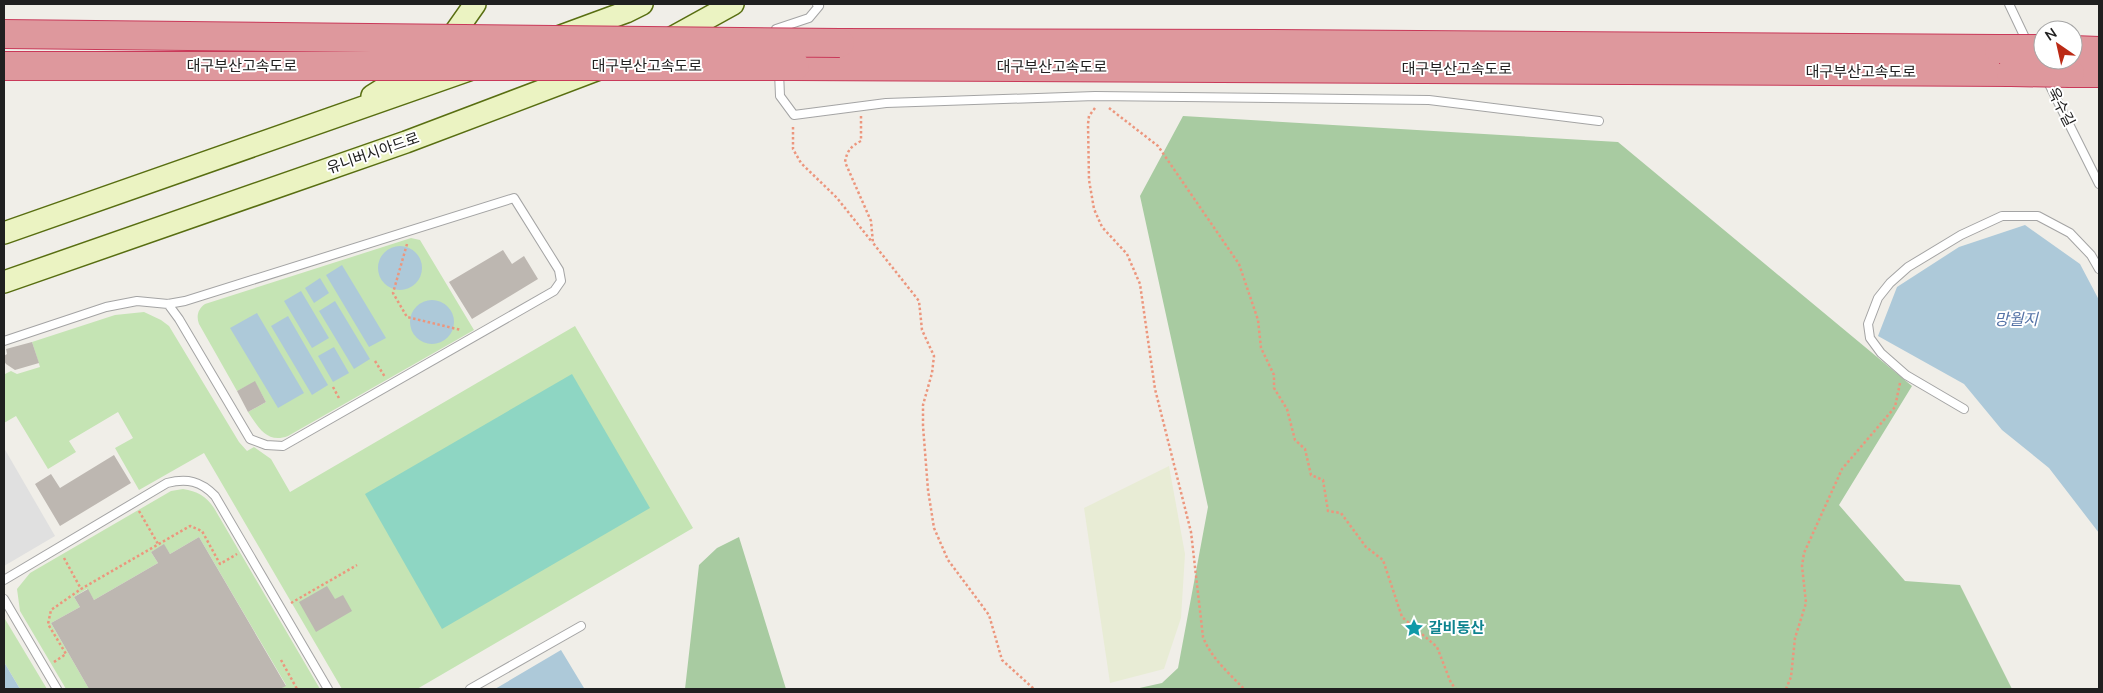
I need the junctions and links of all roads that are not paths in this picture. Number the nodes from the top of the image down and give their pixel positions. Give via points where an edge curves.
1 (475, 4) edge
2 (642, 4) edge
3 (733, 4) edge
4 (818, 4) edge
5 (2009, 4) edge
6 (4, 34) edge
7 (2099, 50) edge
8 (2033, 52) edge
9 (1274, 56) junction
10 (2083, 57) edge
11 (784, 58) junction
12 (2005, 60) junction
13 (2033, 60) edge
14 (4, 66) edge
15 (2083, 66) edge
16 (2099, 73) edge
17 (342, 115) junction
18 (1599, 121) dead end
19 (2099, 184) edge
20 (4, 233) edge
21 (2099, 270) edge
22 (4, 282) edge
23 (168, 304) junction
24 (4, 340) edge
25 (1964, 409) dead end
26 (4, 580) edge
27 (4, 599) edge
28 (581, 626) dead end
29 (57, 689) edge
30 (328, 689) edge
31 (470, 689) edge

1 - 17 main road via 449,41 407,74
2 - 17 main road
3 - 22 main road, 유니버시아드로 via 646,52 406,142
4 - 11 lane via 809,18 776,29
5 - 19 lane, 욱수길
6 - 9 highway, 대구부산고속도로, bridge via 840,43
7 - 10 highway, 대구부산고속도로
8 - 12 highway, 대구부산고속도로, bridge
9 - 11 highway, 대구부산고속도로
9 - 12 highway, 대구부산고속도로
11 - 14 highway, 대구부산고속도로, bridge
11 - 18 lane via 780,96 794,115 886,103 1095,96 1429,100
12 - 13 highway, 대구부산고속도로, bridge
15 - 16 highway, 대구부산고속도로
17 - 20 main road
21 - 25 lane via 2091,254 2070,232 2038,216 2002,216 1961,235 1908,267 1890,283 1878,298 1868,324 1870,338 1881,353 1902,371
23 - 23 lane via 250,438 266,445 283,446 554,291 561,281 559,270 514,198
23 - 24 lane via 137,301 106,307
26 - 30 lane via 167,484 179,480 193,481 206,486 215,496
27 - 29 lane
28 - 31 lane

